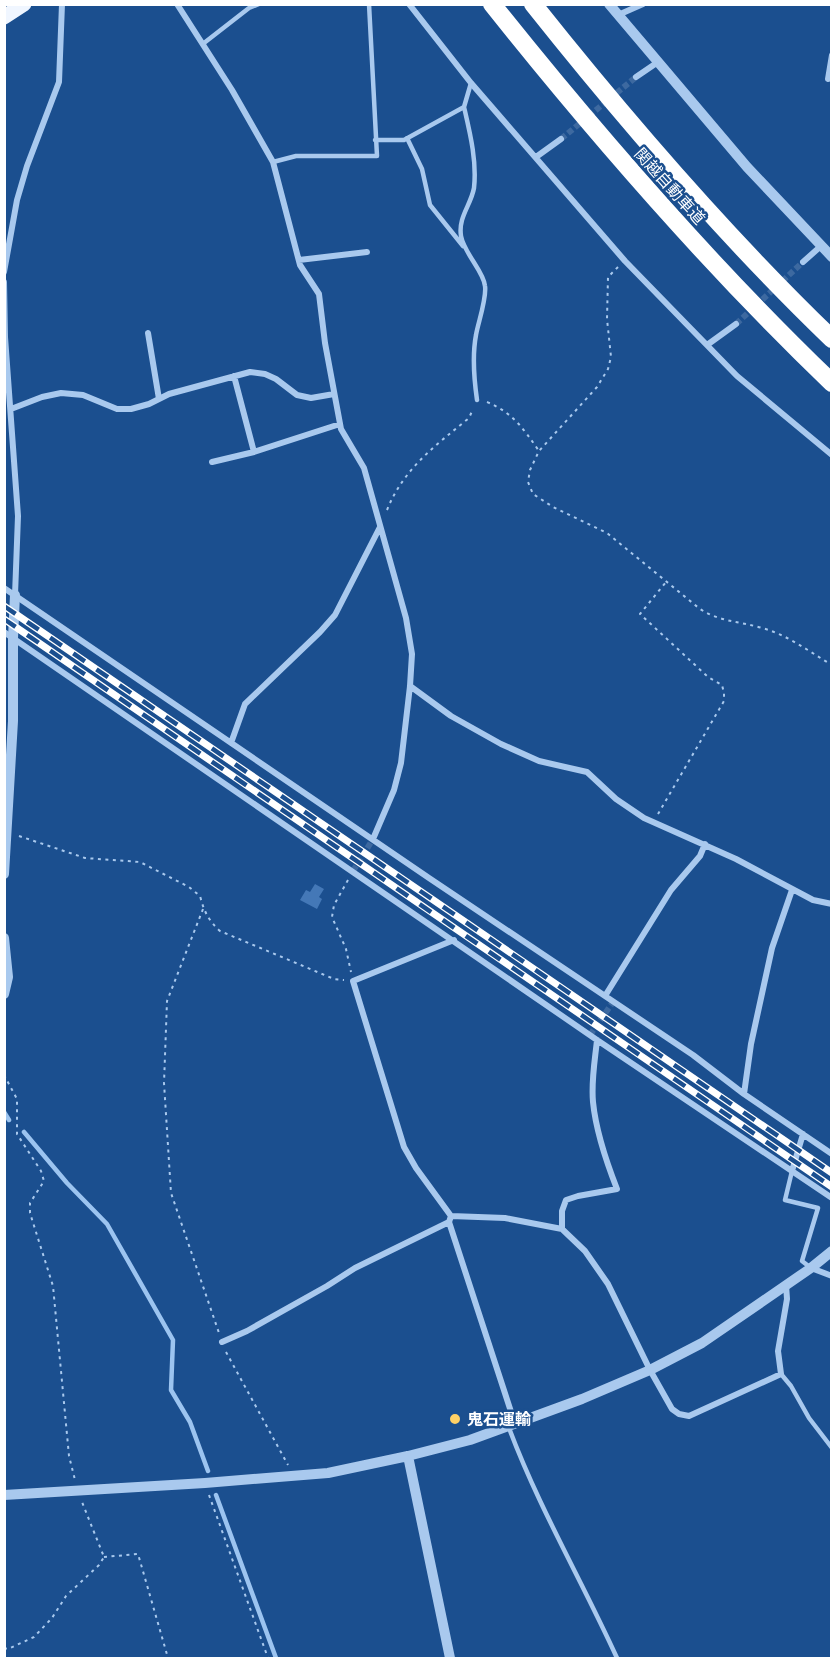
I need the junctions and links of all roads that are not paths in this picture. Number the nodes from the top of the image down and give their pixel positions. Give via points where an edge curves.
1 (24, 4) edge
2 (62, 4) edge
3 (177, 4) edge
4 (259, 4) edge
5 (369, 4) edge
6 (409, 4) edge
7 (492, 4) edge
8 (533, 4) edge
9 (609, 4) edge
10 (642, 4) edge
11 (617, 15) junction
12 (4, 17) edge
13 (204, 43) junction
14 (831, 55) edge
15 (658, 62) junction
16 (636, 77) tunnel mouth
17 (828, 79) dead end
18 (471, 83) junction
19 (464, 107) junction
20 (407, 138) junction
21 (561, 139) tunnel mouth
22 (375, 140) junction
23 (536, 157) junction
24 (273, 162) junction
25 (4, 225) edge
26 (12, 225) junction
27 (821, 246) junction
28 (466, 249) junction
29 (367, 252) dead end
30 (831, 257) edge
31 (299, 260) junction
32 (803, 262) tunnel mouth
33 (4, 272) edge
34 (4, 282) edge
35 (736, 324) tunnel mouth
36 (148, 333) dead end
37 (831, 339) edge
38 (707, 345) junction
39 (234, 376) junction
40 (831, 383) edge
41 (334, 394) junction
42 (159, 399) junction
43 (477, 399) road end
44 (11, 410) junction
45 (340, 424) junction
46 (254, 452) junction
47 (831, 454) edge
48 (212, 462) dead end
49 (380, 527) junction
50 (4, 588) edge
51 (15, 595) junction
52 (9, 635) edge
53 (410, 686) junction
54 (231, 743) junction
55 (373, 839) junction
56 (705, 844) junction
57 (4, 874) edge
58 (792, 890) junction
59 (831, 904) edge
60 (4, 938) edge
61 (454, 940) junction
62 (4, 994) edge
63 (605, 996) junction
64 (597, 1040) junction
65 (744, 1094) junction
66 (803, 1134) junction
67 (831, 1154) edge
68 (792, 1172) junction
69 (831, 1198) edge
70 (450, 1219) junction
71 (562, 1229) junction
72 (831, 1251) edge
73 (811, 1268) junction
74 (831, 1276) edge
75 (786, 1285) junction
76 (222, 1342) road end
77 (650, 1370) junction
78 (781, 1374) junction
79 (512, 1426) junction
80 (831, 1448) edge
81 (408, 1456) junction
82 (4, 1495) edge
83 (450, 1659) edge
84 (617, 1659) edge

1 - 12 main road
2 - 26 street via 59,82 27,166
3 - 13 street
4 - 13 lane
5 - 22 lane
6 - 18 street
7 - 40 highway, 関越自動車道 via 656,200
8 - 37 highway, 関越自動車道 via 666,164
9 - 11 street
10 - 11 street
11 - 15 street
13 - 24 street
14 - 17 street
15 - 16 street
15 - 27 street via 747,167
18 - 19 lane
18 - 23 street
19 - 20 lane
19 - 28 lane via 475,171 473,191 463,212 461,235
20 - 22 lane
20 - 28 lane via 422,169 430,205
21 - 23 street
22 - 24 lane via 377,156 296,156
23 - 38 street via 625,261
24 - 31 street
25 - 26 street
26 - 33 street
27 - 30 street
27 - 32 street
28 - 43 lane via 485,285 476,336
29 - 31 street
31 - 41 street via 319,294
34 - 44 street
35 - 38 street
36 - 42 street
38 - 47 street via 737,376
39 - 41 street via 265,374 297,395 311,398
39 - 42 street
39 - 46 street
41 - 45 street
42 - 44 street via 117,410 83,395 61,393
44 - 51 street via 18,516
45 - 46 street
45 - 49 street via 364,468
46 - 48 street
49 - 53 street via 406,618 412,654
49 - 54 street via 335,615 245,704
50 - 51 street
51 - 52 street
51 - 54 street
52 - 57 street via 13,721
52 - 61 street
53 - 55 street via 394,790
53 - 56 street via 451,716 501,744 539,761 587,772 616,800 653,822
54 - 55 street
55 - 63 street
56 - 58 street
56 - 63 street via 700,856 671,890
58 - 59 street
58 - 65 street via 772,948
60 - 62 street via 8,977
61 - 64 street
61 - 70 street via 353,981 404,1147
63 - 65 street
64 - 68 street
64 - 71 street via 593,1101 603,1154 617,1189 566,1200
65 - 66 street
66 - 67 street
66 - 68 street
68 - 69 street
68 - 73 lane via 785,1200 819,1208 802,1261
70 - 71 street via 505,1218
70 - 76 street
70 - 79 street
71 - 77 street via 585,1251 608,1284
72 - 73 street
73 - 74 street
73 - 75 street
75 - 77 street via 702,1343
75 - 78 street via 778,1351
77 - 78 street via 672,1409 688,1416
77 - 79 street
78 - 80 lane
79 - 81 street
79 - 84 lane via 531,1484
81 - 82 street via 328,1473
81 - 83 street

